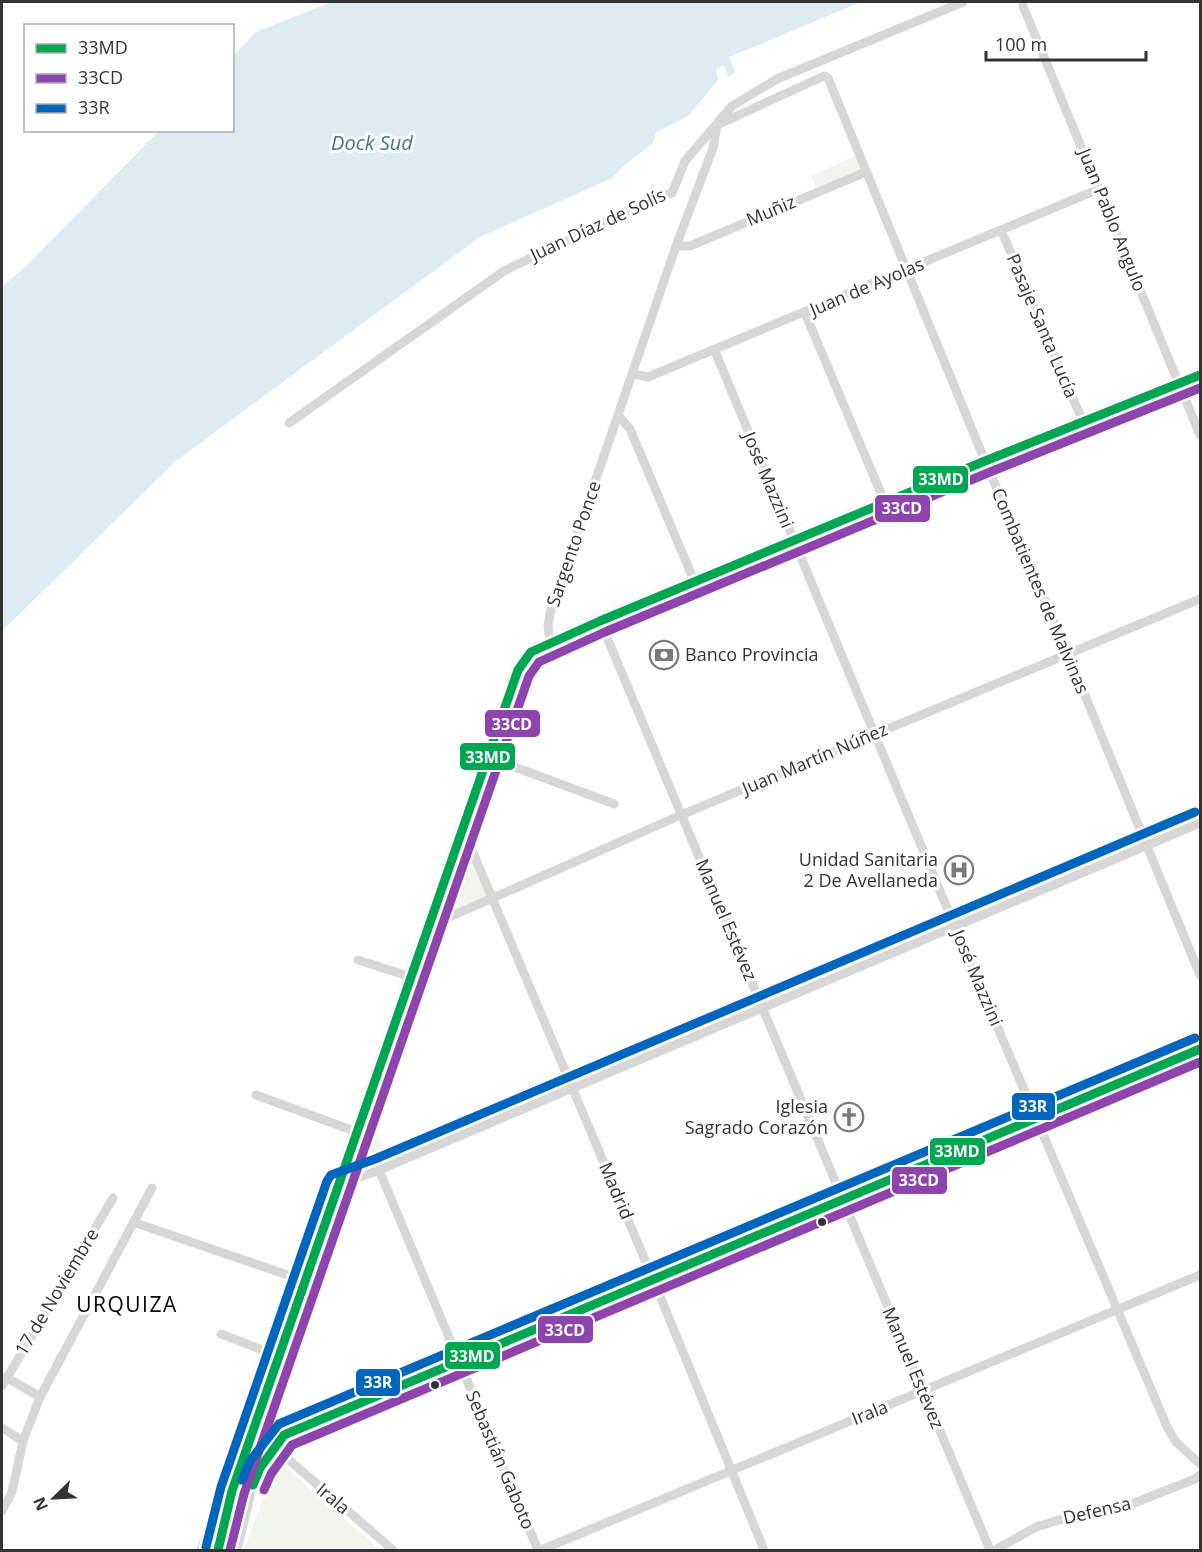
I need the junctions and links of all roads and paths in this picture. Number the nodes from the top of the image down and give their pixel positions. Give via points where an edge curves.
1 (963, 2) edge
2 (1023, 6) dead end
3 (717, 125) junction
4 (866, 172) junction
5 (1099, 189) junction
6 (1001, 230) junction
7 (676, 246) junction
8 (906, 270) junction
9 (805, 313) junction
10 (714, 349) junction
11 (633, 374) junction
12 (1200, 375) edge
13 (1179, 384) junction
14 (618, 415) junction
15 (1083, 422) junction
16 (289, 423) dead end
17 (1200, 435) edge
18 (985, 461) junction
19 (885, 503) junction
20 (794, 542) junction
21 (695, 583) junction
22 (1200, 599) edge
23 (600, 621) junction
24 (550, 643) junction
25 (1068, 654) junction
26 (874, 734) junction
27 (488, 757) junction
28 (614, 804) dead end
29 (681, 816) junction
30 (1200, 823) edge
31 (459, 837) junction
32 (1147, 846) junction
33 (492, 897) junction
34 (430, 919) junction
35 (954, 927) junction
36 (358, 960) dead end
37 (1200, 975) edge
38 (411, 977) junction
39 (763, 1008) junction
40 (1200, 1049) edge
41 (572, 1088) junction
42 (256, 1095) dead end
43 (1036, 1119) junction
44 (357, 1132) junction
45 (379, 1170) junction
46 (338, 1185) junction
47 (152, 1188) dead end
48 (113, 1197) dead end
49 (844, 1200) junction
50 (133, 1222) junction
51 (1200, 1275) edge
52 (653, 1279) junction
53 (305, 1281) junction
54 (1117, 1310) junction
55 (221, 1334) dead end
56 (278, 1356) junction
57 (459, 1361) junction
58 (4, 1382) edge
59 (923, 1391) junction
60 (40, 1396) junction
61 (257, 1420) junction
62 (2, 1428) edge
63 (284, 1435) junction
64 (23, 1441) junction
65 (274, 1447) junction
66 (1200, 1464) edge
67 (731, 1470) junction
68 (1200, 1475) edge
69 (252, 1487) junction
70 (232, 1491) junction
71 (2, 1512) edge
72 (220, 1544) edge
73 (201, 1551) edge
74 (237, 1551) edge
75 (393, 1551) edge
76 (539, 1551) edge
77 (764, 1551) edge
78 (990, 1551) edge
79 (995, 1551) edge

1 - 3 street, Juan Díaz de Solís via 777,80 732,106
2 - 5 street, Juan Pablo Angulo
3 - 4 street, Combatientes de Malvinas via 824,76
3 - 7 street, Sargento Ponce via 713,148
3 - 16 street, Juan Díaz de Solís via 685,161 672,193 504,271
4 - 7 street, Muñiz via 690,246
4 - 8 street, Combatientes de Malvinas
5 - 6 street, Juan de Ayolas
5 - 13 street, Juan Pablo Angulo
6 - 8 street, Juan de Ayolas
6 - 15 street, Pasaje Santa Lucía
7 - 11 street, Sargento Ponce
8 - 9 street, Juan de Ayolas
8 - 18 street, Combatientes de Malvinas
9 - 10 street, Juan de Ayolas
9 - 19 street
10 - 11 street, Juan de Ayolas via 648,377
10 - 20 street, José Mazzini
11 - 14 street, Sargento Ponce
12 - 13 main road
13 - 15 main road
13 - 17 street, Juan Pablo Angulo
14 - 21 street via 630,429
14 - 24 street, Sargento Ponce via 550,613
15 - 18 main road
18 - 19 main road
18 - 25 street, Combatientes de Malvinas
19 - 20 main road
20 - 21 main road
20 - 26 street, José Mazzini
21 - 23 main road
22 - 25 street, Juan Martín Núñez
23 - 24 main road
23 - 29 street, Manuel Estévez
24 - 27 main road via 531,652 522,662
25 - 26 street, Juan Martín Núñez
25 - 32 street, Combatientes de Malvinas
26 - 29 street, Juan Martín Núñez
26 - 35 street, José Mazzini
27 - 28 street
27 - 31 main road
29 - 33 street, Juan Martín Núñez
29 - 39 street, Manuel Estévez
30 - 32 street
31 - 33 street, Madrid via 471,848
31 - 34 main road
32 - 35 street
32 - 37 street, Combatientes de Malvinas
33 - 34 street, Juan Martín Núñez via 445,919
33 - 41 street, Madrid
34 - 38 main road
35 - 39 street
35 - 43 street, José Mazzini
36 - 38 street
38 - 44 main road
39 - 41 street
39 - 49 street, Manuel Estévez
40 - 43 main road
41 - 45 street
41 - 52 street, Madrid
42 - 44 street
43 - 49 main road
43 - 54 street, José Mazzini
44 - 46 main road
45 - 46 street
45 - 57 street, Sebastián Gaboto
46 - 53 main road
47 - 50 street
48 - 58 street, 17 de Noviembre
49 - 52 main road
49 - 59 street, Manuel Estévez
50 - 53 street
50 - 60 street
51 - 54 street, Irala
52 - 57 main road
52 - 67 street, Madrid
53 - 56 main road
54 - 59 street, Irala
54 - 66 street, José Mazzini via 1168,1429
55 - 56 street
56 - 61 main road
57 - 63 main road
57 - 76 street, Sebastián Gaboto
58 - 60 street
59 - 67 street, Irala
59 - 78 street, Manuel Estévez
60 - 64 street
61 - 63 main road via 270,1434
61 - 70 main road
62 - 64 street
63 - 65 main road
64 - 71 street via 12,1492
65 - 69 main road
65 - 75 street, Irala
67 - 76 street, Irala
67 - 77 street, Madrid
68 - 79 street, Defensa via 1119,1509 1036,1527
69 - 72 main road
69 - 74 street
70 - 72 main road
70 - 73 street via 212,1521

